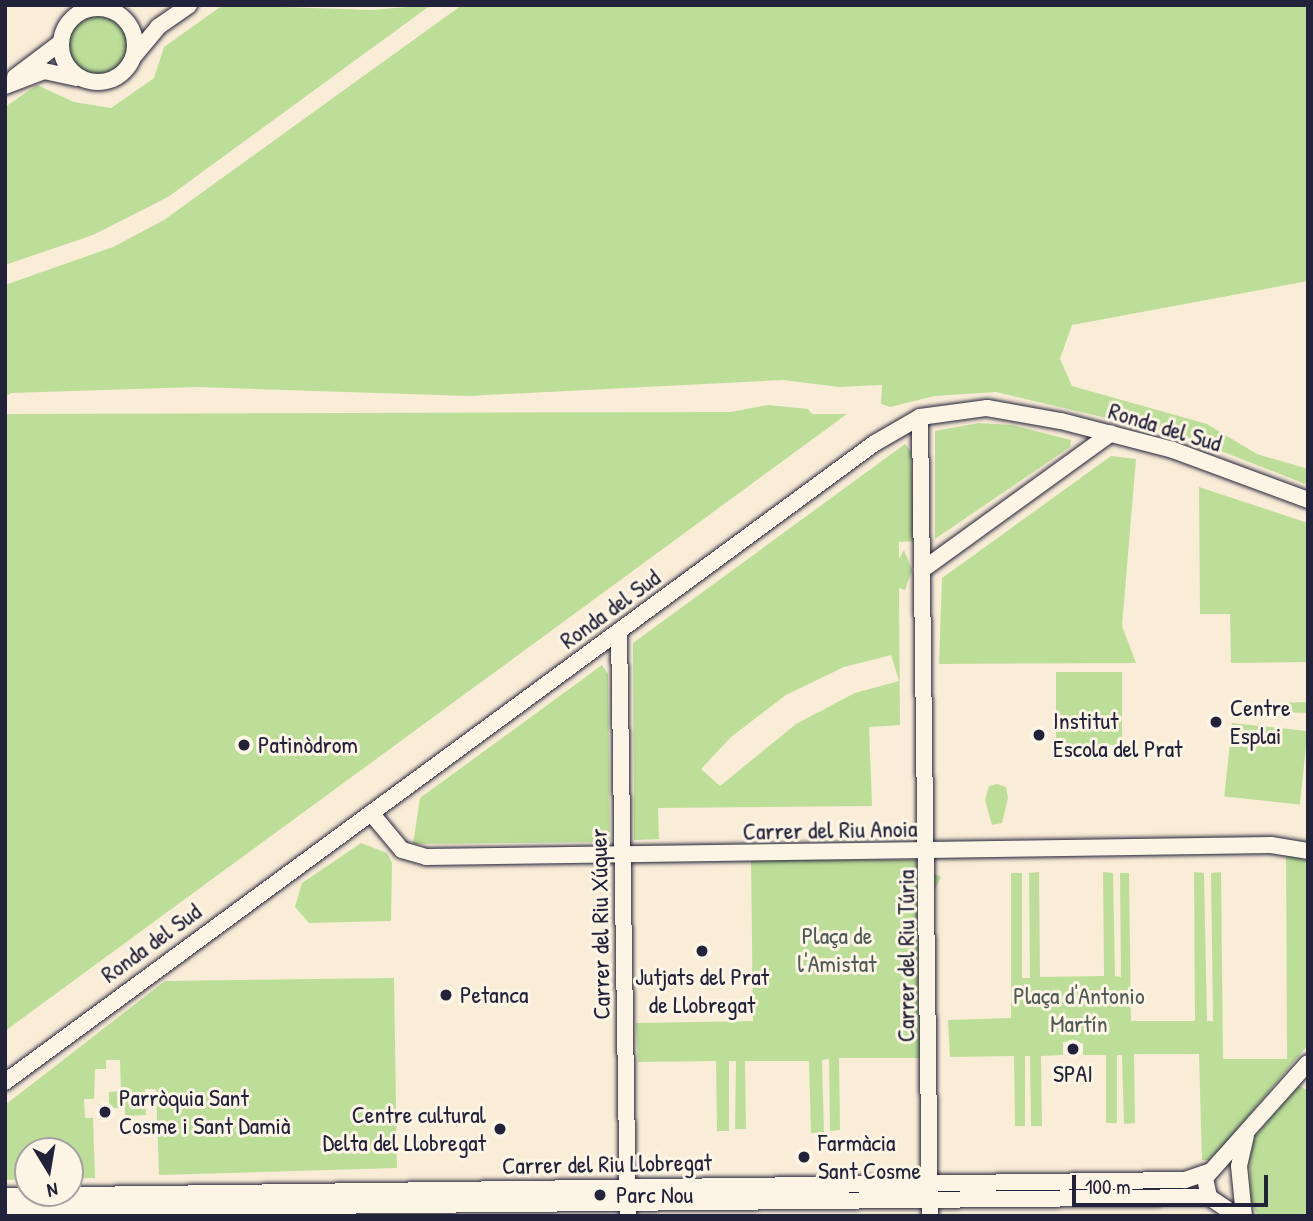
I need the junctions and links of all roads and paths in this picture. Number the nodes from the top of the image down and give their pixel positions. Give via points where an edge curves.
1 (189, 5) edge
2 (109, 7) edge
3 (60, 43) junction
4 (133, 58) junction
5 (91, 82) junction
6 (5, 85) edge
7 (920, 417) junction
8 (1111, 433) junction
9 (1308, 500) edge
10 (922, 570) junction
11 (619, 631) junction
12 (371, 813) junction
13 (928, 850) junction
14 (1308, 851) edge
15 (620, 857) junction
16 (1308, 1063) edge
17 (5, 1082) edge
18 (1250, 1130) junction
19 (1211, 1170) junction
20 (1241, 1174) junction
21 (930, 1190) junction
22 (1242, 1192) junction
23 (5, 1196) edge
24 (1215, 1200) junction
25 (628, 1201) edge
26 (326, 1204) edge
27 (5, 1209) edge
28 (930, 1216) edge
29 (1237, 1216) edge
30 (1244, 1216) edge

1 - 4 street via 158,27
2 - 3 street via 85,9 70,19
2 - 4 street via 128,23 135,42
3 - 5 street via 71,71
3 - 6 street
4 - 5 street via 116,78
5 - 6 street via 44,71
7 - 8 street, Ronda del Sud via 987,408
7 - 10 street, Carrer del Riu Túria
7 - 11 street, Ronda del Sud via 875,443
8 - 9 street, Ronda del Sud
8 - 10 street
10 - 13 street, Carrer del Riu Túria
11 - 12 street, Ronda del Sud
11 - 15 street, Carrer del Riu Xúquer
12 - 15 street, Carrer del Riu Anoia via 402,850 426,858
12 - 17 street, Ronda del Sud
13 - 14 street, Carrer del Riu Anoia via 1271,845
13 - 15 street, Carrer del Riu Anoia
13 - 21 street, Carrer del Riu Túria
15 - 25 street, Carrer del Riu Xúquer
16 - 18 street
18 - 19 street
18 - 20 street via 1241,1149
19 - 20 street via 1225,1165
19 - 21 street, Carrer del Riu Llobregat via 1185,1180
19 - 24 street
20 - 22 street
21 - 24 street, Carrer del Riu Llobregat
21 - 25 street, Carrer del Riu Llobregat
21 - 28 street, Carrer del Riu Túria
22 - 24 street
22 - 30 street
23 - 26 street, Carrer del Riu Llobregat
24 - 29 street
25 - 26 street, Carrer del Riu Llobregat
26 - 27 street, Carrer del Riu Llobregat

